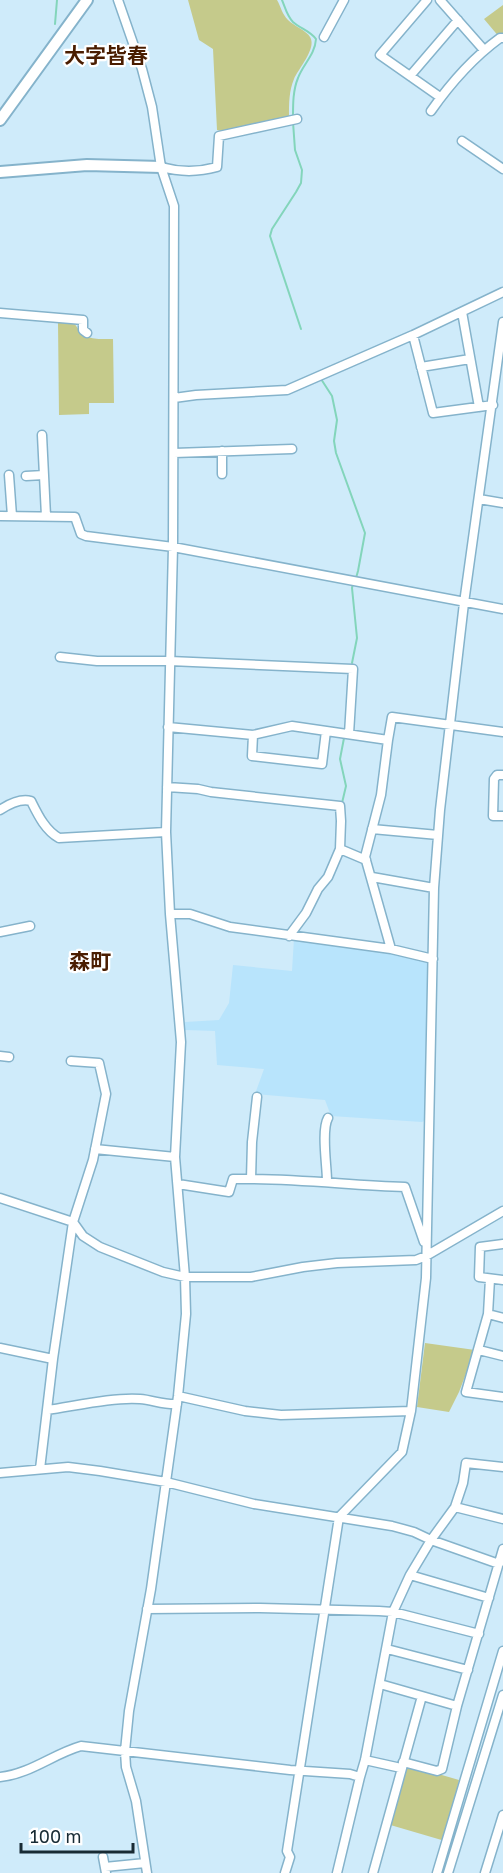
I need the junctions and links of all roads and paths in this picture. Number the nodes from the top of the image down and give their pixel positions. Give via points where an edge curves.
1 (87, 0) edge
2 (118, 0) edge
3 (344, 0) edge
4 (427, 0) edge
5 (440, 0) edge
6 (458, 20) junction
7 (324, 37) dead end
8 (503, 39) edge
9 (483, 50) junction
10 (410, 76) junction
11 (440, 97) junction
12 (431, 111) dead end
13 (0, 120) edge
14 (294, 120) dead end
15 (462, 141) dead end
16 (161, 167) junction
17 (503, 169) edge
18 (0, 172) edge
19 (503, 292) edge
20 (462, 312) junction
21 (0, 313) edge
22 (503, 322) edge
23 (87, 333) dead end
24 (413, 335) junction
25 (470, 359) junction
26 (421, 367) junction
27 (174, 398) junction
28 (493, 405) junction
29 (479, 407) junction
30 (42, 435) dead end
31 (292, 449) dead end
32 (222, 451) junction
33 (174, 453) junction
34 (222, 474) dead end
35 (9, 475) dead end
36 (44, 475) junction
37 (26, 476) dead end
38 (479, 499) junction
39 (503, 502) edge
40 (0, 516) edge
41 (12, 516) junction
42 (46, 516) junction
43 (173, 547) junction
44 (464, 603) junction
45 (503, 609) edge
46 (60, 657) dead end
47 (170, 661) junction
48 (450, 725) junction
49 (168, 727) junction
50 (326, 731) junction
51 (503, 732) edge
52 (349, 734) junction
53 (253, 735) junction
54 (388, 740) junction
55 (503, 775) edge
56 (167, 787) junction
57 (0, 810) edge
58 (503, 816) edge
59 (372, 829) junction
60 (166, 832) junction
61 (438, 835) junction
62 (340, 849) junction
63 (366, 860) junction
64 (372, 877) junction
65 (434, 888) junction
66 (170, 914) junction
67 (30, 926) dead end
68 (0, 932) edge
69 (289, 936) junction
70 (391, 949) junction
71 (433, 959) junction
72 (71, 1061) dead end
73 (257, 1097) dead end
74 (328, 1118) dead end
75 (95, 1149) junction
76 (175, 1157) junction
77 (250, 1179) junction
78 (327, 1181) junction
79 (178, 1184) junction
80 (0, 1198) edge
81 (503, 1211) edge
82 (73, 1222) junction
83 (503, 1244) edge
84 (426, 1252) junction
85 (185, 1277) junction
86 (490, 1278) junction
87 (503, 1280) edge
88 (488, 1314) junction
89 (503, 1318) edge
90 (0, 1348) edge
91 (479, 1350) junction
92 (503, 1356) edge
93 (53, 1359) junction
94 (503, 1397) edge
95 (178, 1400) junction
96 (47, 1410) junction
97 (411, 1411) junction
98 (503, 1467) edge
99 (40, 1469) junction
100 (0, 1473) edge
101 (166, 1482) junction
102 (454, 1507) junction
103 (339, 1517) junction
104 (503, 1519) edge
105 (431, 1540) junction
106 (503, 1549) edge
107 (499, 1564) junction
108 (410, 1575) junction
109 (489, 1598) junction
110 (147, 1609) junction
111 (326, 1609) junction
112 (393, 1612) junction
113 (479, 1634) junction
114 (387, 1649) junction
115 (503, 1652) edge
116 (468, 1670) junction
117 (380, 1684) junction
118 (503, 1695) edge
119 (422, 1696) junction
120 (458, 1706) junction
121 (125, 1751) junction
122 (365, 1760) junction
123 (402, 1765) junction
124 (300, 1771) junction
125 (0, 1777) edge
126 (360, 1777) junction
127 (503, 1815) edge
128 (103, 1857) dead end
129 (145, 1863) junction
130 (105, 1870) edge
131 (147, 1873) edge
132 (285, 1873) edge
133 (337, 1873) edge
134 (373, 1873) edge
135 (437, 1873) edge
136 (448, 1873) edge
137 (485, 1873) edge

1 - 13 street
2 - 16 street via 152,107
3 - 7 street
4 - 10 street via 380,55
5 - 6 street
6 - 9 street
6 - 10 street
8 - 9 street
9 - 11 street
10 - 11 street
11 - 12 street
14 - 16 street via 219,136 217,167 184,171
15 - 17 street
16 - 18 street via 87,165
16 - 27 street via 174,206
19 - 20 street
20 - 24 street
20 - 25 street
21 - 23 street via 82,321
22 - 28 street
24 - 26 street
24 - 27 street via 287,390
25 - 26 street
25 - 29 street
26 - 29 street via 434,413
27 - 33 street
28 - 29 street
28 - 38 street
30 - 36 street
31 - 32 street
32 - 33 street
32 - 34 street
33 - 43 street
35 - 41 street
36 - 37 street
36 - 42 street
38 - 39 street
38 - 44 street
40 - 41 street
41 - 42 street
42 - 43 street via 75,517 81,534 86,536
43 - 44 street
43 - 47 street
44 - 45 street
44 - 48 street
46 - 47 street
47 - 49 street
47 - 52 street via 353,669
48 - 51 street
48 - 54 street via 392,717
48 - 61 street
49 - 53 street
49 - 56 street
50 - 52 street
50 - 53 street via 292,726
50 - 53 street via 322,764 252,756
52 - 54 street
54 - 59 street
55 - 58 street via 494,778 494,816
56 - 60 street
56 - 62 street via 340,806
57 - 60 street via 22,800 31,801 50,833 58,838
59 - 61 street
59 - 63 street
60 - 66 street
61 - 65 street
62 - 63 street
62 - 69 street via 328,877
63 - 64 street
64 - 65 street
64 - 70 street
65 - 71 street
66 - 69 street via 190,914 230,927
66 - 76 street via 181,1042
67 - 68 street
69 - 70 street
70 - 71 street
71 - 84 street
72 - 75 street via 99,1063 106,1094
73 - 77 street
74 - 78 street
75 - 76 street
75 - 82 street
76 - 79 street
77 - 78 street
77 - 79 street via 233,1179 229,1192
78 - 84 street via 405,1187
79 - 85 street
80 - 82 street
81 - 84 street
82 - 85 street via 83,1236 100,1247
82 - 93 street
83 - 86 street via 480,1247 479,1277
84 - 85 street via 416,1260 314,1266 251,1277
84 - 97 street
85 - 95 street via 186,1314
86 - 87 street
86 - 88 street
88 - 89 street
88 - 91 street
90 - 93 street
91 - 92 street
91 - 94 street via 466,1392
93 - 96 street
95 - 96 street via 168,1405 140,1399 119,1400
95 - 97 street via 281,1415
95 - 101 street
96 - 99 street
97 - 103 street via 402,1452
98 - 102 street via 466,1463
99 - 100 street
99 - 101 street via 68,1467
101 - 103 street via 254,1504
101 - 110 street
102 - 104 street
102 - 105 street
103 - 105 street via 392,1526
103 - 111 street
105 - 107 street
105 - 108 street
106 - 107 street
107 - 109 street
108 - 109 street
108 - 112 street
109 - 113 street
110 - 111 street
110 - 121 street
111 - 112 street
111 - 124 street
112 - 113 street
112 - 114 street
113 - 116 street
114 - 116 street
114 - 117 street
115 - 135 street
116 - 120 street
117 - 119 street
117 - 122 street
118 - 136 street
119 - 120 street
119 - 123 street
120 - 123 street via 442,1769
121 - 124 street
121 - 125 street via 81,1746 39,1766
121 - 129 street
122 - 123 street
122 - 126 street
123 - 134 street
124 - 126 street
124 - 132 street
126 - 133 street
127 - 137 street
128 - 130 street
129 - 130 street
129 - 131 street

